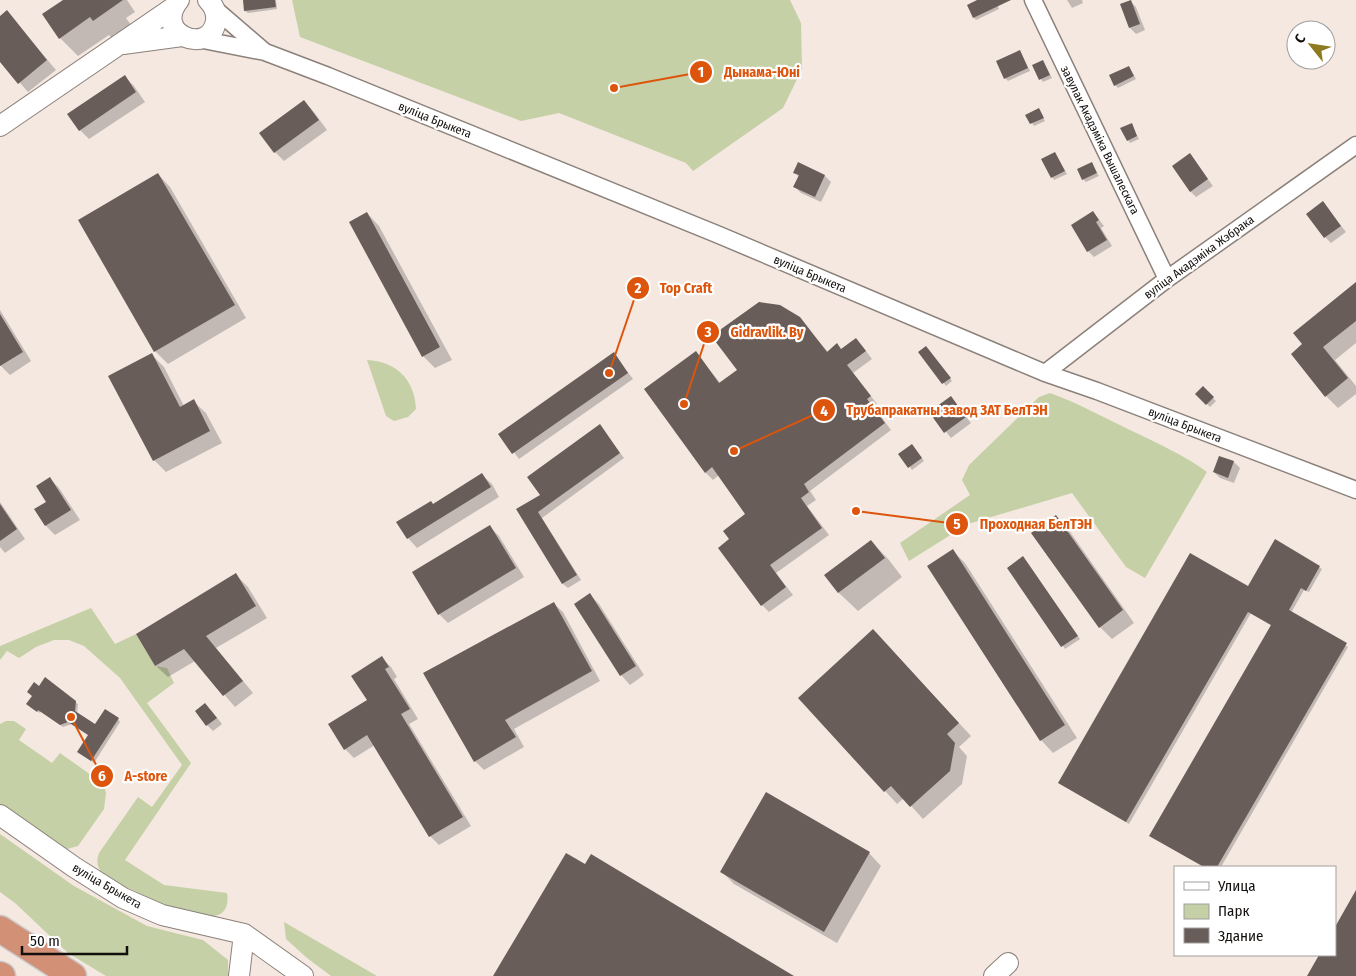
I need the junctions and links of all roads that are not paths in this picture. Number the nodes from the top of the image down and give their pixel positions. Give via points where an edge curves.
1 (1032, 0) edge
2 (177, 3) edge
3 (211, 3) edge
4 (190, 38) junction
5 (119, 44) junction
6 (266, 52) junction
7 (0, 126) edge
8 (1356, 145) edge
9 (1167, 279) junction
10 (1045, 373) junction
11 (1356, 490) edge
12 (0, 815) edge
13 (0, 929) edge
14 (244, 934) junction
15 (73, 976) edge
16 (239, 976) edge
17 (302, 976) edge

1 - 9 street, завулак Акадэміка Вышалескага
2 - 4 street via 172,23 176,31
2 - 5 street, вуліца Брыкета
3 - 4 street via 216,17 211,32 205,37
3 - 6 street, вуліца Брыкета
4 - 5 street, вуліца Брыкета
4 - 6 street, вуліца Брыкета
5 - 7 street, вуліца Брыкета
6 - 10 street, вуліца Брыкета via 694,225
8 - 9 street, вуліца Акадэміка Жэбрака
9 - 10 street, вуліца Акадэміка Жэбрака
10 - 11 street, вуліца Брыкета
12 - 14 street, вуліца Брыкета via 123,898 162,915
13 - 15 highway
14 - 16 street
14 - 17 street, вуліца Брыкета

